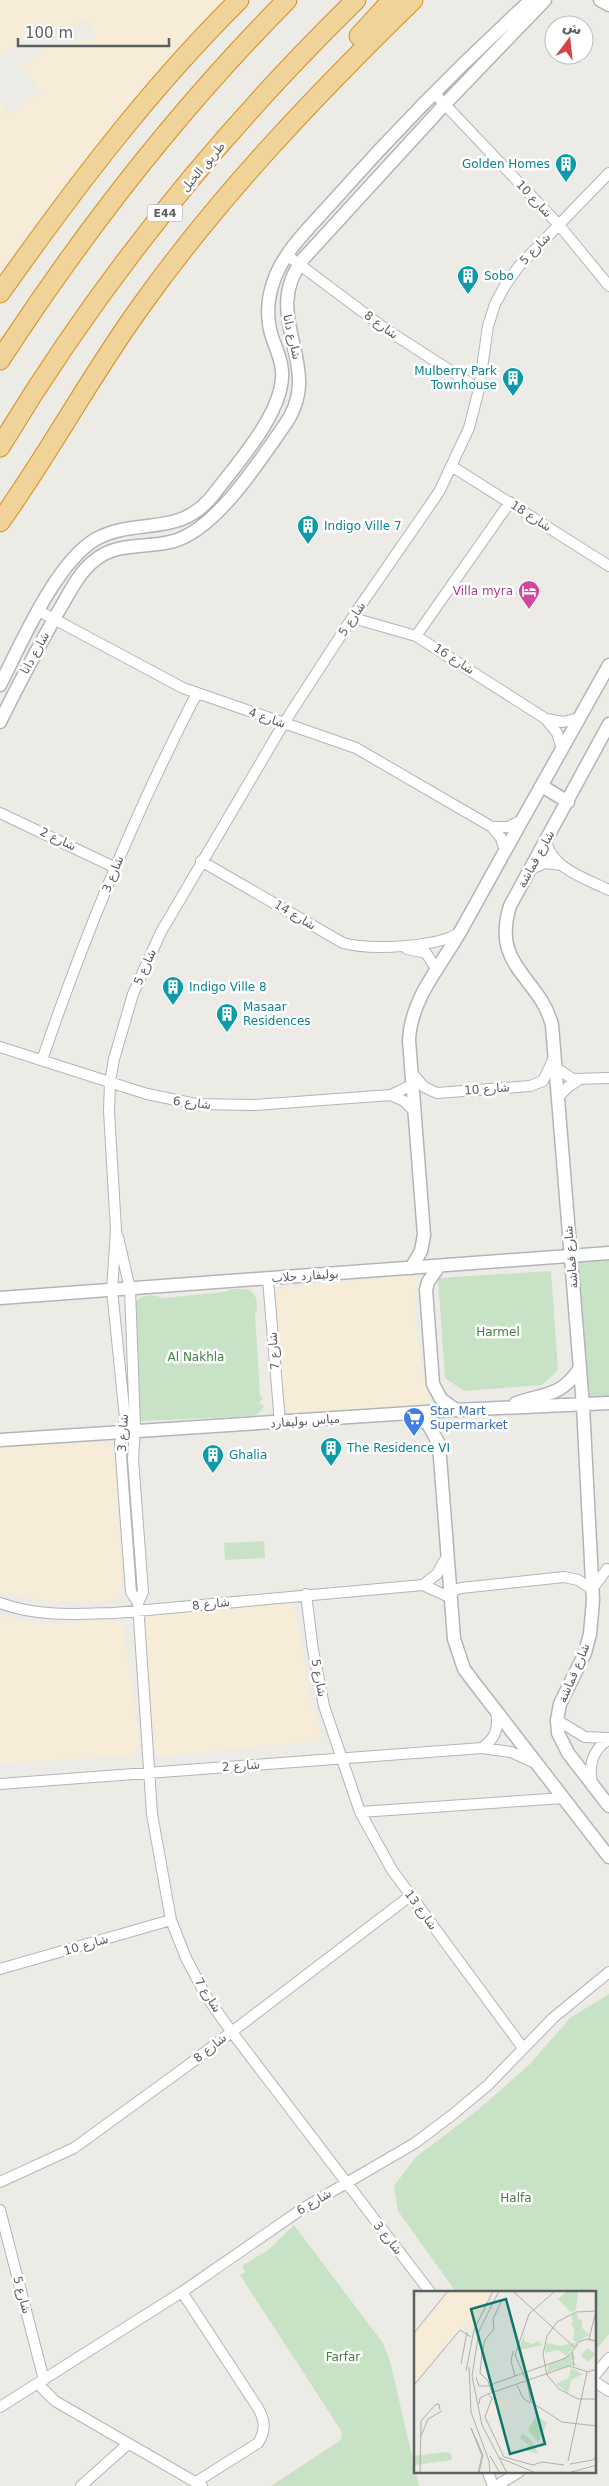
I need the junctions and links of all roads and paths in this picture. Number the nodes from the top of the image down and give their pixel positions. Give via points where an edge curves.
1 (239, 0) edge
2 (286, 0) edge
3 (356, 0) edge
4 (392, 0) edge
5 (413, 0) edge
6 (530, 0) edge
7 (545, 0) edge
8 (600, 0) edge
9 (606, 0) edge
10 (609, 5) edge
11 (434, 93) junction
12 (445, 104) junction
13 (609, 173) edge
14 (237, 186) junction
15 (559, 225) junction
16 (288, 256) junction
17 (299, 265) junction
18 (3, 284) edge
19 (609, 286) edge
20 (0, 360) edge
21 (479, 389) junction
22 (0, 447) edge
23 (453, 467) junction
24 (510, 502) junction
25 (5, 514) edge
26 (0, 536) edge
27 (609, 566) edge
28 (39, 612) junction
29 (353, 618) junction
30 (54, 620) junction
31 (416, 636) junction
32 (609, 665) edge
33 (0, 685) edge
34 (197, 693) junction
35 (579, 718) junction
36 (546, 720) junction
37 (0, 722) edge
38 (284, 724) junction
39 (609, 724) edge
40 (562, 749) junction
41 (542, 786) junction
42 (568, 802) junction
43 (0, 813) edge
44 (522, 820) junction
45 (492, 826) junction
46 (546, 840) junction
47 (505, 852) junction
48 (201, 861) junction
49 (562, 865) junction
50 (116, 868) junction
51 (529, 870) junction
52 (609, 890) edge
53 (461, 932) junction
54 (396, 946) junction
55 (437, 970) junction
56 (0, 1047) edge
57 (42, 1060) junction
58 (555, 1062) junction
59 (609, 1078) edge
60 (412, 1079) junction
61 (580, 1080) junction
62 (110, 1082) junction
63 (391, 1095) junction
64 (558, 1097) junction
65 (414, 1110) junction
66 (116, 1230) junction
67 (609, 1253) edge
68 (570, 1256) junction
69 (439, 1266) junction
70 (411, 1268) junction
71 (268, 1279) junction
72 (130, 1289) junction
73 (112, 1290) junction
74 (0, 1298) edge
75 (580, 1368) junction
76 (609, 1403) edge
77 (583, 1406) junction
78 (502, 1409) junction
79 (456, 1410) junction
80 (408, 1414) junction
81 (280, 1423) junction
82 (135, 1432) junction
83 (121, 1433) junction
84 (0, 1440) edge
85 (446, 1558) junction
86 (592, 1563) junction
87 (608, 1569) edge
88 (423, 1585) junction
89 (592, 1589) junction
90 (306, 1594) junction
91 (449, 1597) junction
92 (0, 1603) edge
93 (138, 1607) junction
94 (496, 1711) junction
95 (557, 1720) junction
96 (609, 1739) edge
97 (482, 1748) junction
98 (342, 1759) junction
99 (538, 1764) junction
100 (148, 1772) junction
101 (0, 1784) edge
102 (592, 1784) junction
103 (564, 1798) junction
104 (609, 1806) edge
105 (360, 1812) junction
106 (609, 1857) edge
107 (410, 1896) junction
108 (171, 1920) junction
109 (0, 1969) edge
110 (609, 1972) edge
111 (231, 2031) junction
112 (524, 2048) junction
113 (0, 2182) edge
114 (346, 2184) junction
115 (0, 2210) edge
116 (429, 2291) edge
117 (182, 2292) junction
118 (609, 2358) edge
119 (596, 2374) edge
120 (41, 2382) junction
121 (596, 2383) edge
122 (609, 2391) edge
123 (0, 2406) edge
124 (128, 2444) junction
125 (489, 2474) edge
126 (516, 2474) edge
127 (200, 2484) edge
128 (81, 2486) edge
129 (495, 2486) edge

1 - 18 highway via 143,104
2 - 20 highway via 198,95 134,171 75,249
3 - 22 highway, طريق الخيل / E44 via 260,99 160,219 86,317
4 - 14 highway via 267,139
5 - 14 highway via 318,96
6 - 11 street, شارع دانا
7 - 12 street, شارع دانا
8 - 10 street
9 - 10 street
11 - 12 street, شارع 10
11 - 16 street, شارع دانا via 314,222
12 - 15 street, شارع 10
12 - 17 street, شارع دانا
13 - 15 street, شارع 5
14 - 25 highway via 136,313
15 - 19 street, شارع 10
15 - 21 street, شارع 5 via 519,266 495,304 488,326
16 - 17 street, شارع 8
16 - 28 street, شارع دانا via 274,279 269,299 270,329 281,362 282,380 277,404 268,419 203,506 170,524 127,528 94,541 68,564
17 - 21 street, شارع 8 via 387,330
17 - 30 street, شارع دانا via 288,288 286,305 300,383 296,403 286,424 209,522 178,540 128,546 102,554 83,570
21 - 23 street, شارع 5 via 469,428
23 - 24 street, شارع 18
23 - 29 street, شارع 5
24 - 27 street, شارع 18
24 - 31 street
25 - 26 highway
28 - 30 street, شارع 4
28 - 33 street, شارع دانا
29 - 31 street, شارع 16
29 - 38 street, شارع 5
30 - 34 street, شارع 4 via 150,672
30 - 37 street, شارع دانا
31 - 36 street, شارع 16
32 - 35 street
34 - 38 street, شارع 4
34 - 50 street, شارع 3 via 141,806
35 - 36 street via 563,722
35 - 40 street
36 - 40 street, شارع 16 via 557,733
38 - 45 street, شارع 4 via 356,748
38 - 48 street, شارع 5
39 - 42 street, شارع قماشة
40 - 41 street
41 - 42 street
41 - 44 street
42 - 46 street, شارع قماشة
43 - 50 street, شارع 2
44 - 45 street via 508,827
44 - 47 street
45 - 47 street via 501,838
46 - 49 street via 550,855
46 - 51 street, شارع قماشة
47 - 53 street
48 - 54 street, شارع 14 via 343,943 366,948
48 - 62 street, شارع 5 via 133,994 122,1026
49 - 51 street via 545,863
49 - 52 street
50 - 57 street, شارع 3 via 78,959
51 - 58 street, شارع قماشة via 506,919 506,945 517,968 546,1006 552,1025
53 - 54 street, شارع 14 via 440,941
53 - 55 street
54 - 55 street, شارع 14 via 426,953
55 - 60 street via 412,1015
56 - 57 street, شارع 6
57 - 62 street, شارع 6
58 - 60 street, شارع 10 via 543,1081 530,1086 437,1093
58 - 61 street via 567,1077
58 - 64 street, شارع قماشة
59 - 61 street
60 - 63 street, شارع 6
60 - 65 street
61 - 64 street via 568,1086
62 - 63 street, شارع 6 via 172,1101 220,1106
62 - 66 street, شارع 3
63 - 65 street
64 - 68 street, شارع قماشة
65 - 70 street via 424,1243
66 - 72 street, شارع 3
66 - 73 street, شارع 3
67 - 68 street, بوليفارد حلاب
68 - 69 street, بوليفارد حلاب
68 - 75 street, شارع قماشة
69 - 70 street, بوليفارد حلاب
69 - 79 street via 426,1290 433,1384 441,1399
70 - 71 street, بوليفارد حلاب
71 - 72 street, بوليفارد حلاب
71 - 81 street, شارع 7
72 - 73 street, بوليفارد حلاب
72 - 82 street, شارع 3
73 - 74 street, بوليفارد حلاب
73 - 83 street, شارع 3 via 126,1418
75 - 77 street, شارع قماشة
75 - 78 street via 567,1384 553,1394
76 - 77 street, مياس بوليفارد
77 - 78 street, مياس بوليفارد
77 - 86 street, شارع قماشة
78 - 79 street, مياس بوليفارد
79 - 80 street, مياس بوليفارد
80 - 81 street, مياس بوليفارد
80 - 85 street via 428,1424 439,1444
81 - 82 street, مياس بوليفارد
82 - 83 street, مياس بوليفارد
82 - 93 street, شارع 3 via 133,1459 143,1592
83 - 84 street, مياس بوليفارد
83 - 93 street, شارع 3 via 131,1592
85 - 88 street via 437,1574
85 - 91 street
86 - 87 street
86 - 89 street, شارع قماشة
87 - 89 street
88 - 90 street, شارع 8
88 - 91 street, شارع 8
89 - 91 street via 578,1580 564,1577 461,1588
89 - 95 street, شارع قماشة via 588,1642 560,1704
90 - 93 street, شارع 8
90 - 98 street, شارع 5 via 318,1678
91 - 94 street via 458,1654 464,1669
92 - 93 street, شارع 8 via 30,1612 53,1614
93 - 100 street, شارع 3
94 - 97 street via 496,1732 491,1742
94 - 99 street
95 - 96 street via 585,1737
95 - 102 street, شارع قماشة via 561,1742
96 - 102 street via 593,1758
97 - 98 street, شارع 2
97 - 99 street, شارع 2 via 511,1752
98 - 100 street, شارع 2
98 - 105 street, شارع 13
99 - 103 street
100 - 101 street, شارع 2
100 - 108 street, شارع 7 via 157,1848
102 - 104 street, شارع قماشة
103 - 105 street
103 - 106 street
105 - 107 street, شارع 13
107 - 111 street, شارع 8
107 - 112 street, شارع 13
108 - 109 street, شارع 10
108 - 111 street, شارع 7 via 198,1981
110 - 112 street, شارع 6 via 558,2014
111 - 113 street, شارع 8 via 74,2148
111 - 114 street, شارع 7
112 - 114 street, شارع 6 via 452,2116 415,2143
114 - 116 street, شارع 3
114 - 117 street, شارع 6 via 259,2237
115 - 120 street, شارع 5
117 - 120 street, شارع 6
117 - 127 street via 258,2408 264,2425 258,2443
118 - 119 street
120 - 123 street, شارع 6
120 - 124 street via 55,2401
121 - 122 street
124 - 127 street
124 - 128 street
125 - 129 street
126 - 129 street

